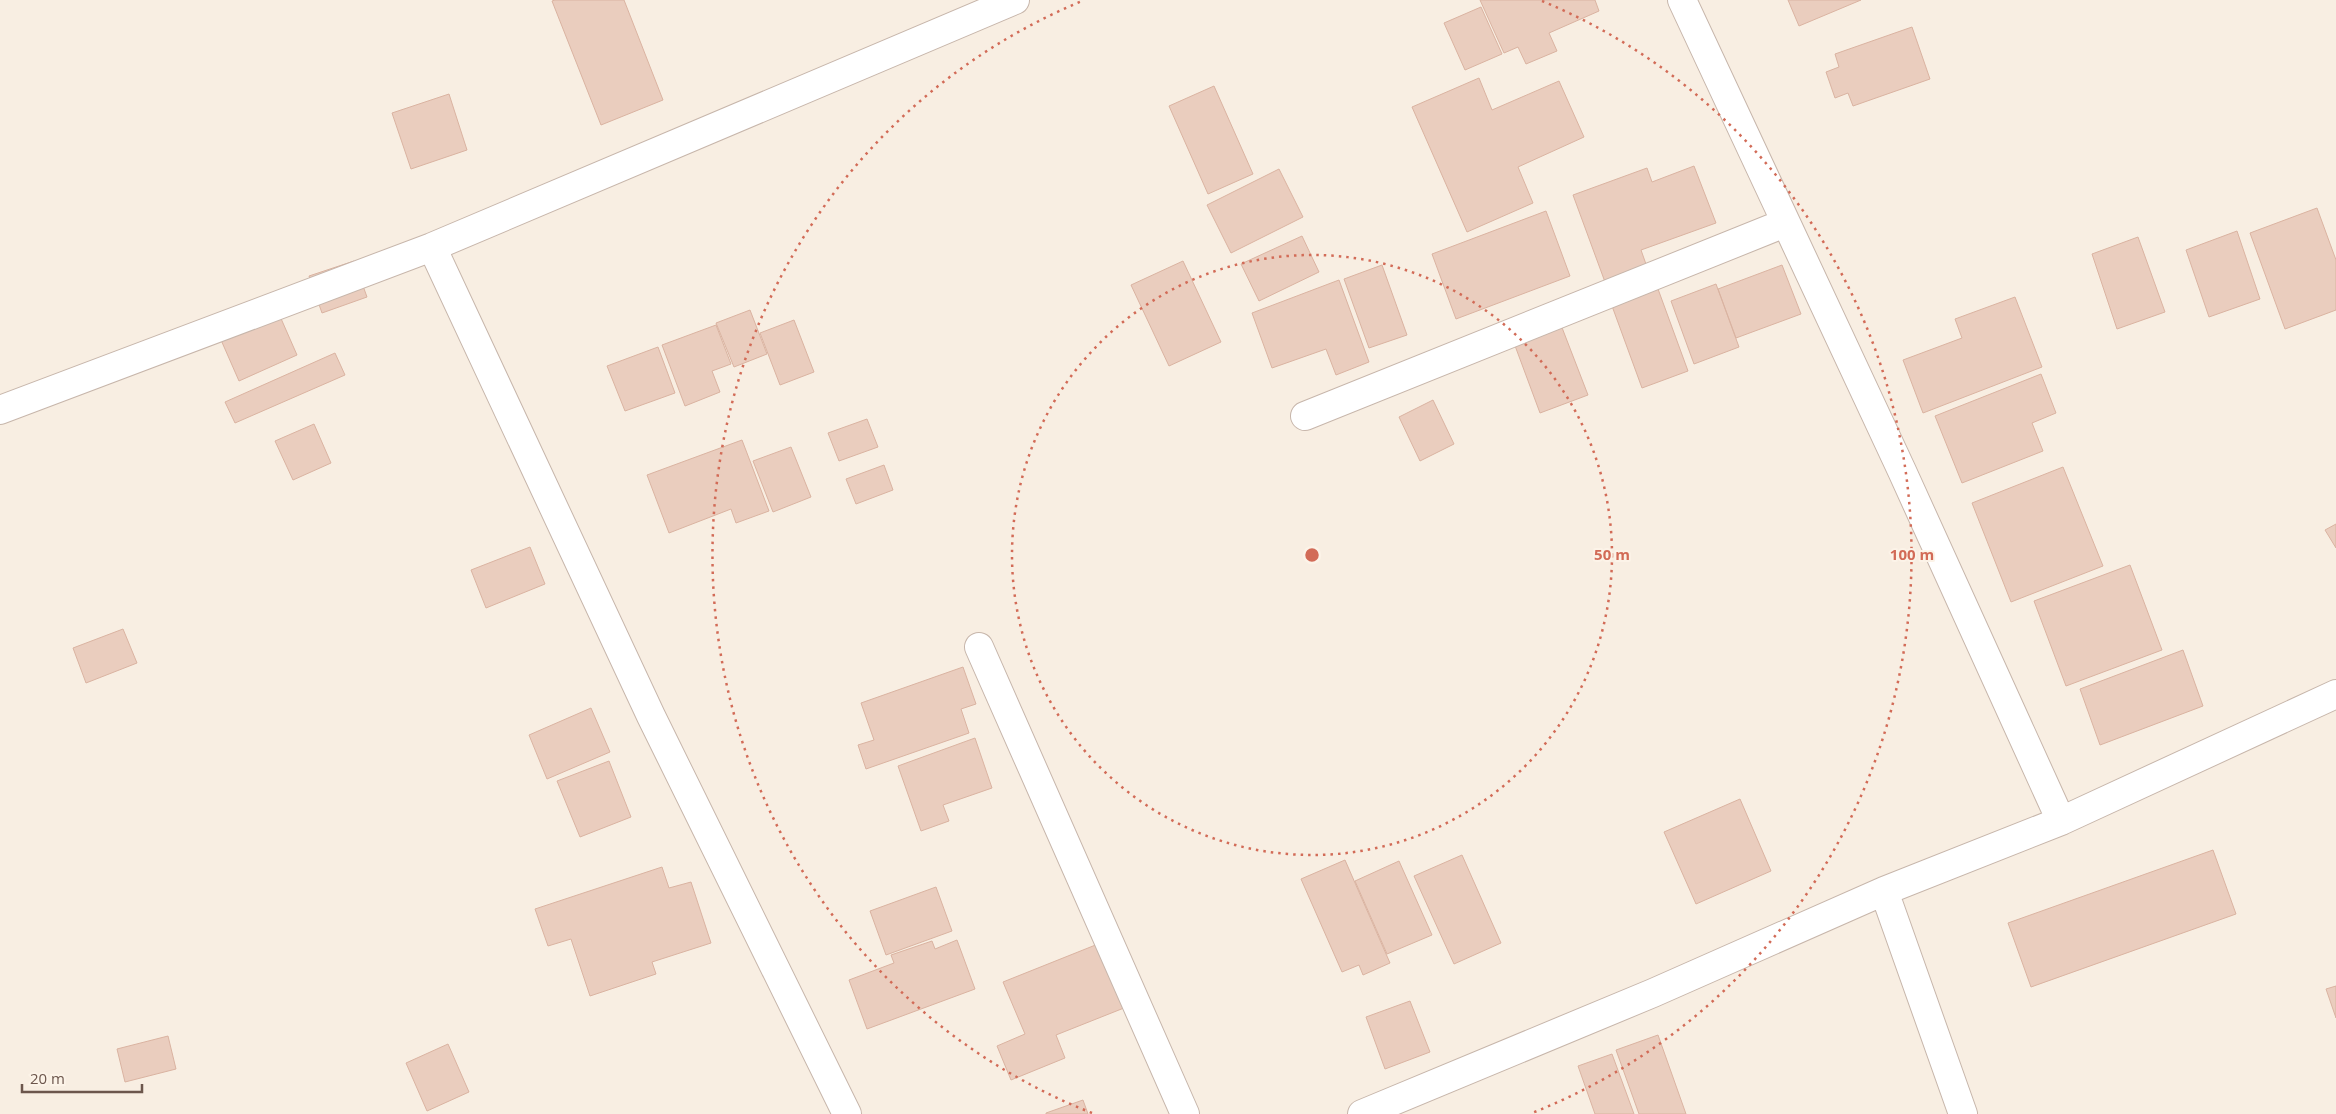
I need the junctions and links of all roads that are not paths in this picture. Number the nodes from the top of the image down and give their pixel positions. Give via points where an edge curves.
1 (1015, 0) edge
2 (1682, 0) edge
3 (1785, 223) junction
4 (432, 247) junction
5 (0, 410) edge
6 (1305, 416) dead end
7 (979, 647) dead end
8 (2336, 694) edge
9 (2061, 821) junction
10 (1884, 891) junction
11 (847, 1114) edge
12 (1185, 1114) edge
13 (1362, 1114) edge
14 (1963, 1114) edge

1 - 4 street
2 - 3 street
3 - 6 street
3 - 9 street
4 - 5 street
4 - 11 street via 652,716
7 - 12 street
8 - 9 street
9 - 10 street
10 - 13 street via 1653,993
10 - 14 street

